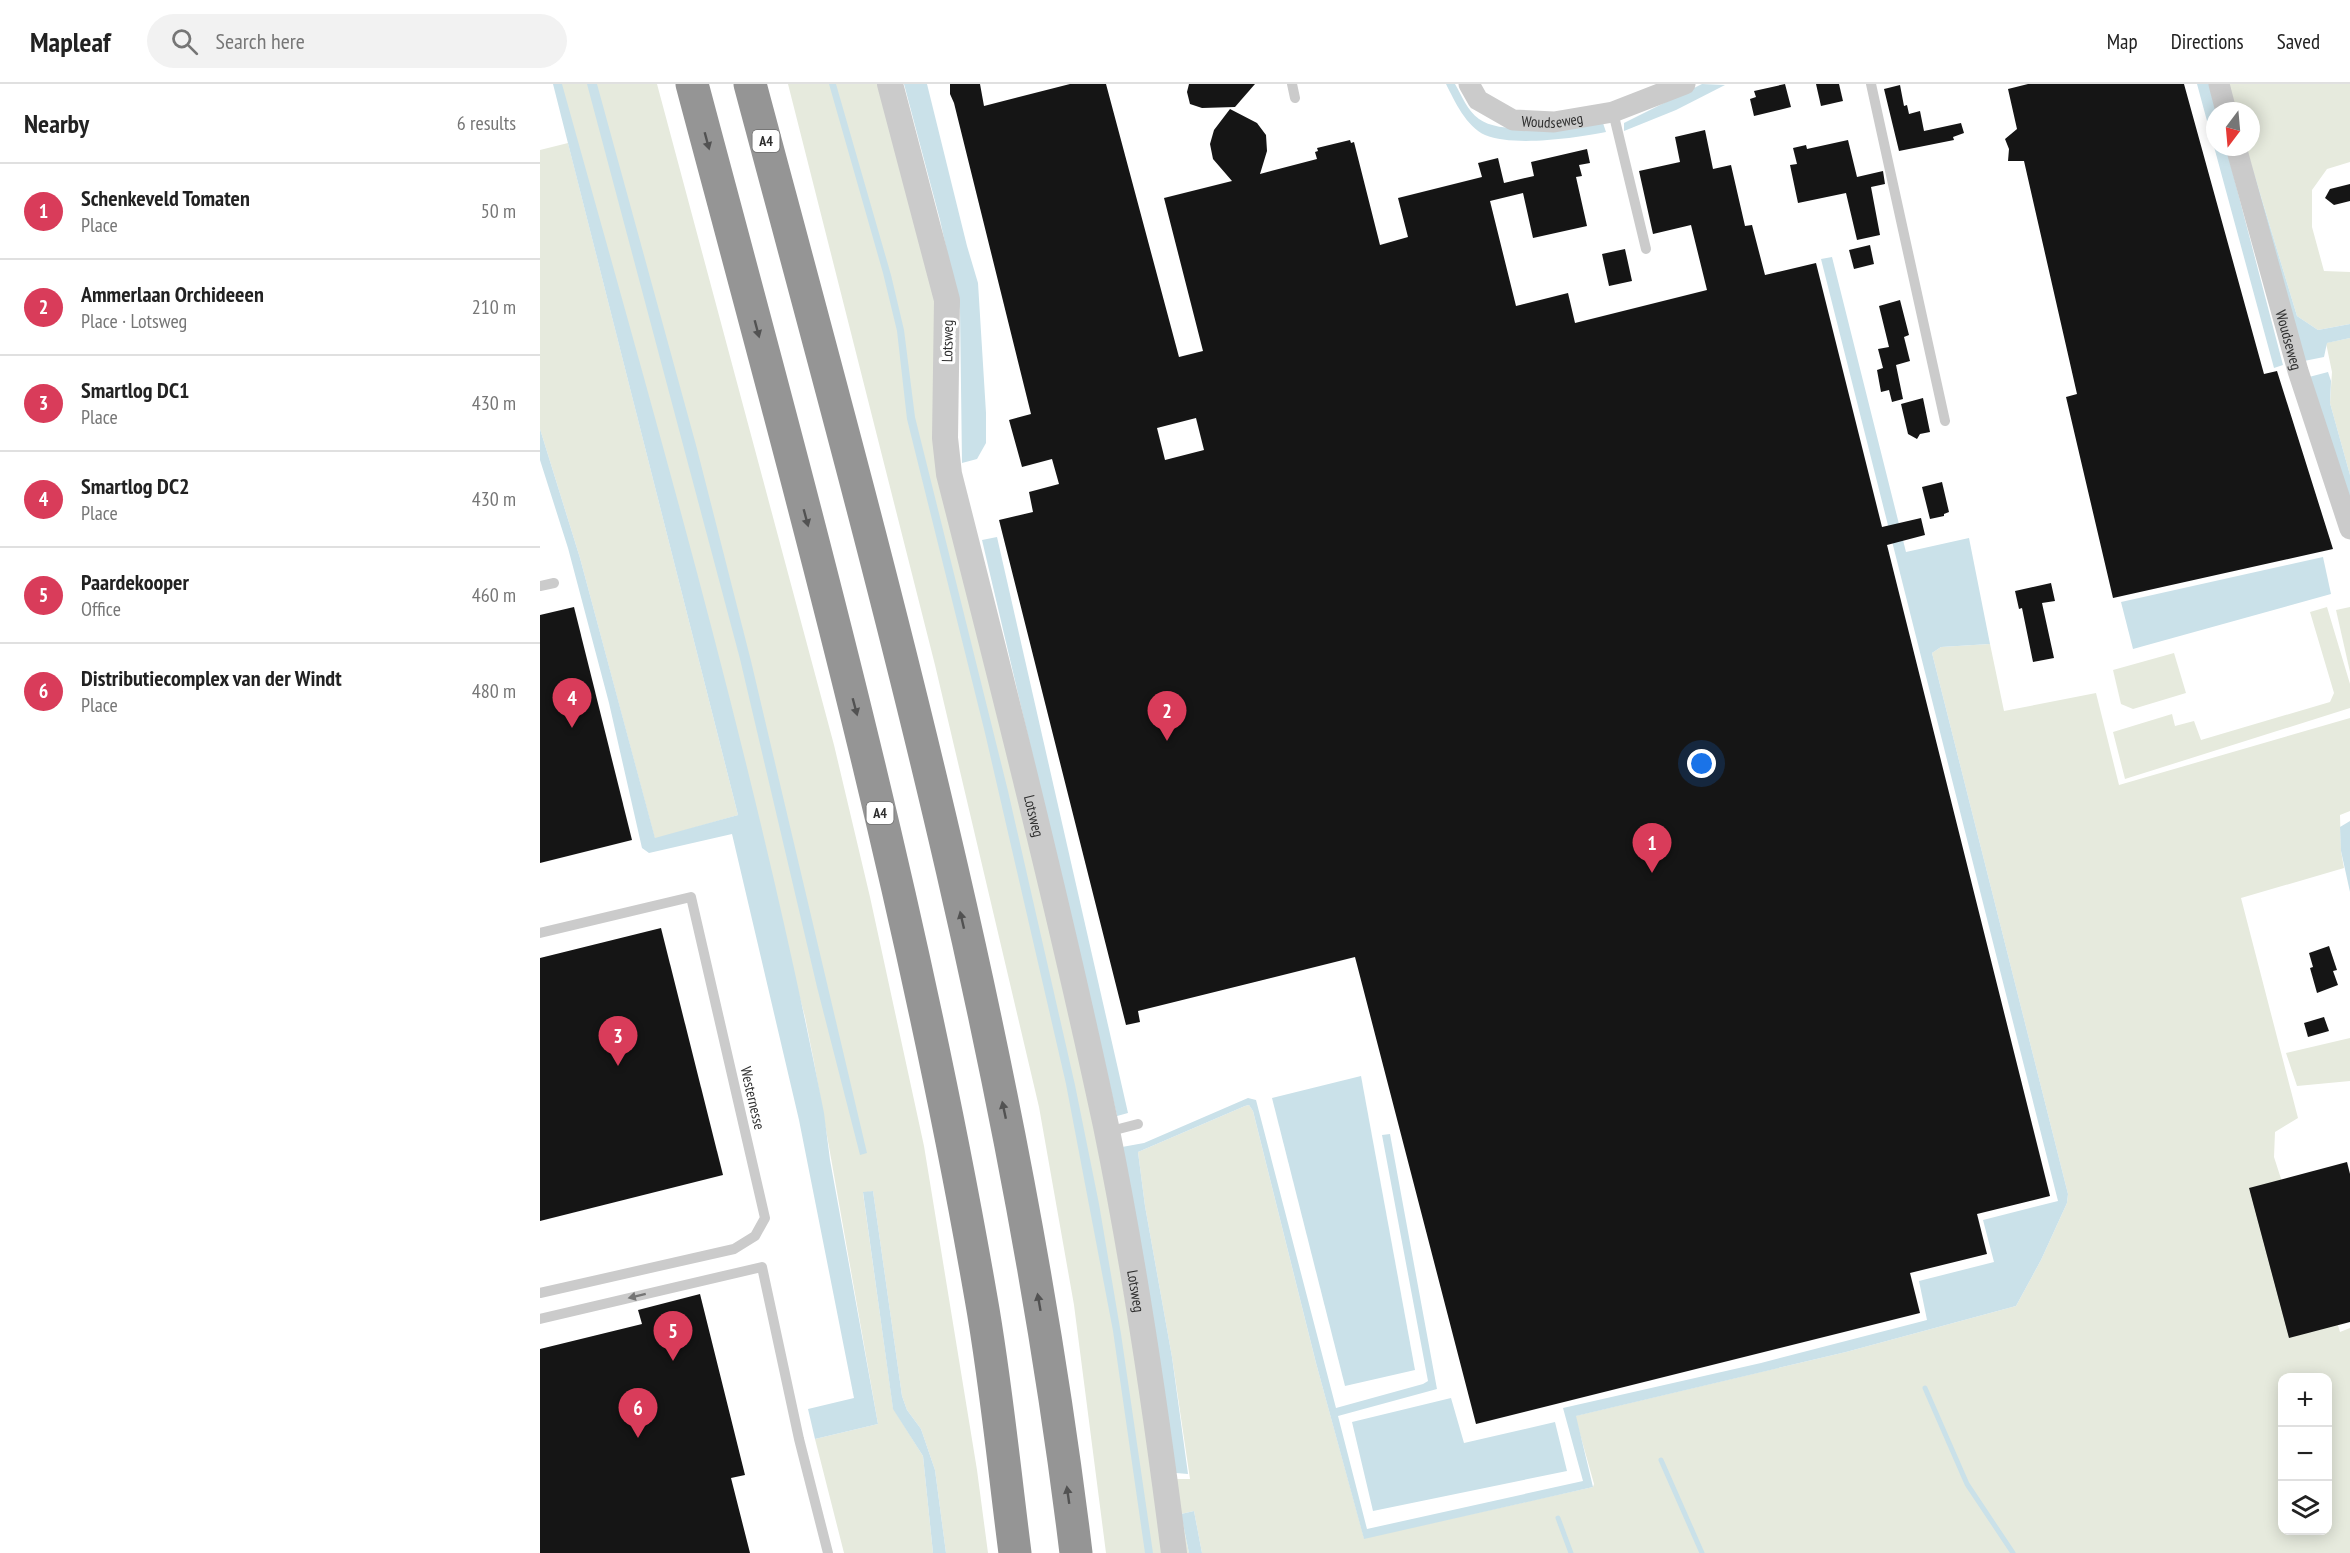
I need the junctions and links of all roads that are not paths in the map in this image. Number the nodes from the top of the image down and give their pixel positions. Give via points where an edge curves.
1 (692, 84) edge
2 (750, 84) edge
3 (890, 84) edge
4 (1292, 84) edge
5 (1469, 84) edge
6 (1685, 84) edge
7 (1871, 84) edge
8 (2219, 84) edge
9 (1295, 98) dead end
10 (2224, 102) edge
11 (1613, 112) junction
12 (2238, 156) edge
13 (1646, 249) dead end
14 (1945, 421) dead end
15 (2350, 530) edge
16 (554, 583) dead end
17 (540, 586) edge
18 (540, 933) edge
19 (1138, 1124) dead end
20 (1107, 1132) junction
21 (540, 1293) edge
22 (540, 1319) edge
23 (828, 1553) edge
24 (1015, 1553) edge
25 (1076, 1553) edge
26 (1174, 1553) edge

1 -> 24 highway, A4 via 866,748 934,1050 982,1301
25 -> 2 highway, A4 via 1042,1317 985,1021 923,745
3 - 20 street, Lotsweg via 947,300 945,438 949,474 1012,722
4 - 9 lane
5 - 11 street, Woudseweg via 1478,100 1513,120 1554,122
6 - 11 street, Woudseweg
7 - 14 lane
8 - 10 street
11 - 13 lane
12 - 15 street, Woudseweg via 2298,371
16 - 17 lane
18 - 21 lane, Westernesse via 691,897 765,1218 755,1236 734,1249
19 - 20 lane
20 - 26 street, Lotsweg via 1132,1265
23 -> 22 lane via 762,1267

